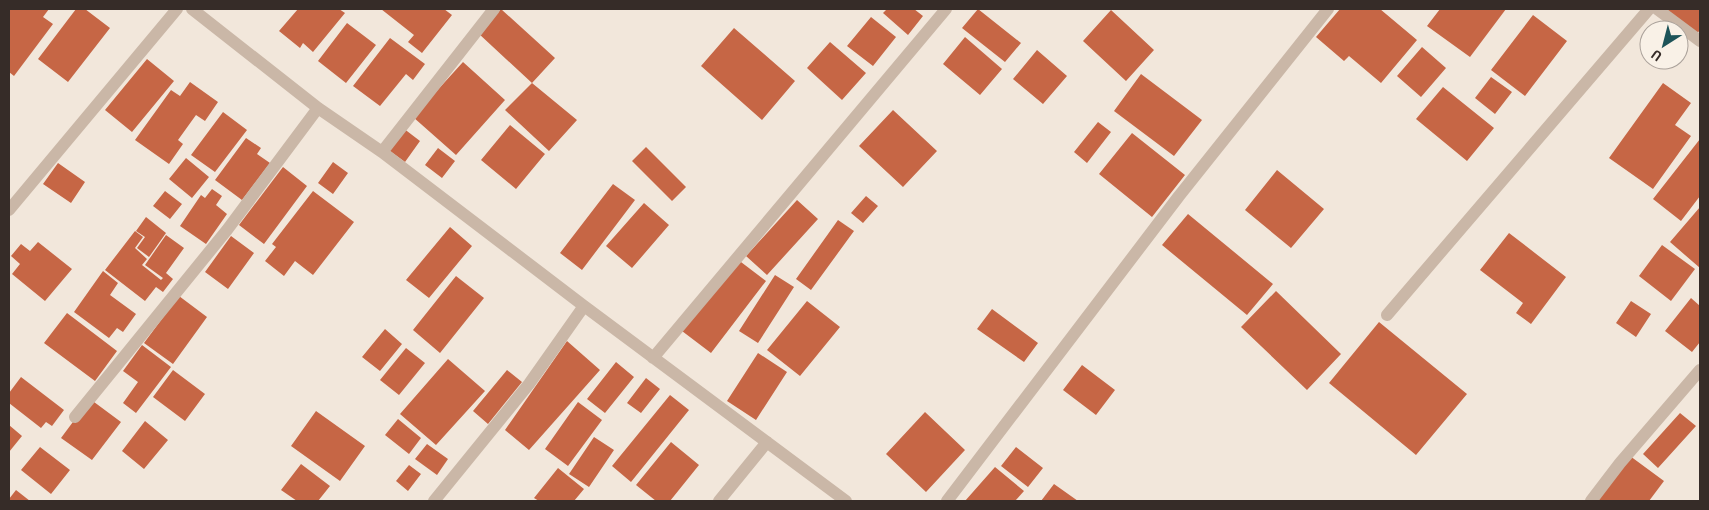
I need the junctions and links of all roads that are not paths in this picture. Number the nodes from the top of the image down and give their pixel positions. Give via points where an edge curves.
1 (177, 9) edge
2 (192, 9) edge
3 (494, 9) edge
4 (946, 9) edge
5 (1328, 9) edge
6 (1648, 9) edge
7 (1657, 9) edge
8 (1700, 41) edge
9 (318, 108) junction
10 (382, 152) junction
11 (9, 210) edge
12 (584, 306) junction
13 (1386, 314) dead end
14 (653, 358) junction
15 (1700, 370) edge
16 (75, 417) dead end
17 (767, 442) junction
18 (434, 501) edge
19 (719, 501) edge
20 (846, 501) edge
21 (946, 501) edge
22 (1591, 501) edge

1 - 11 street
2 - 9 street
3 - 10 street
4 - 14 street
5 - 21 street via 1179,196
6 - 13 street
7 - 8 street
9 - 10 street
9 - 16 street via 227,230
10 - 12 street
12 - 14 street
12 - 18 street via 529,384
14 - 17 street
15 - 22 street via 1620,462
17 - 19 street
17 - 20 street

